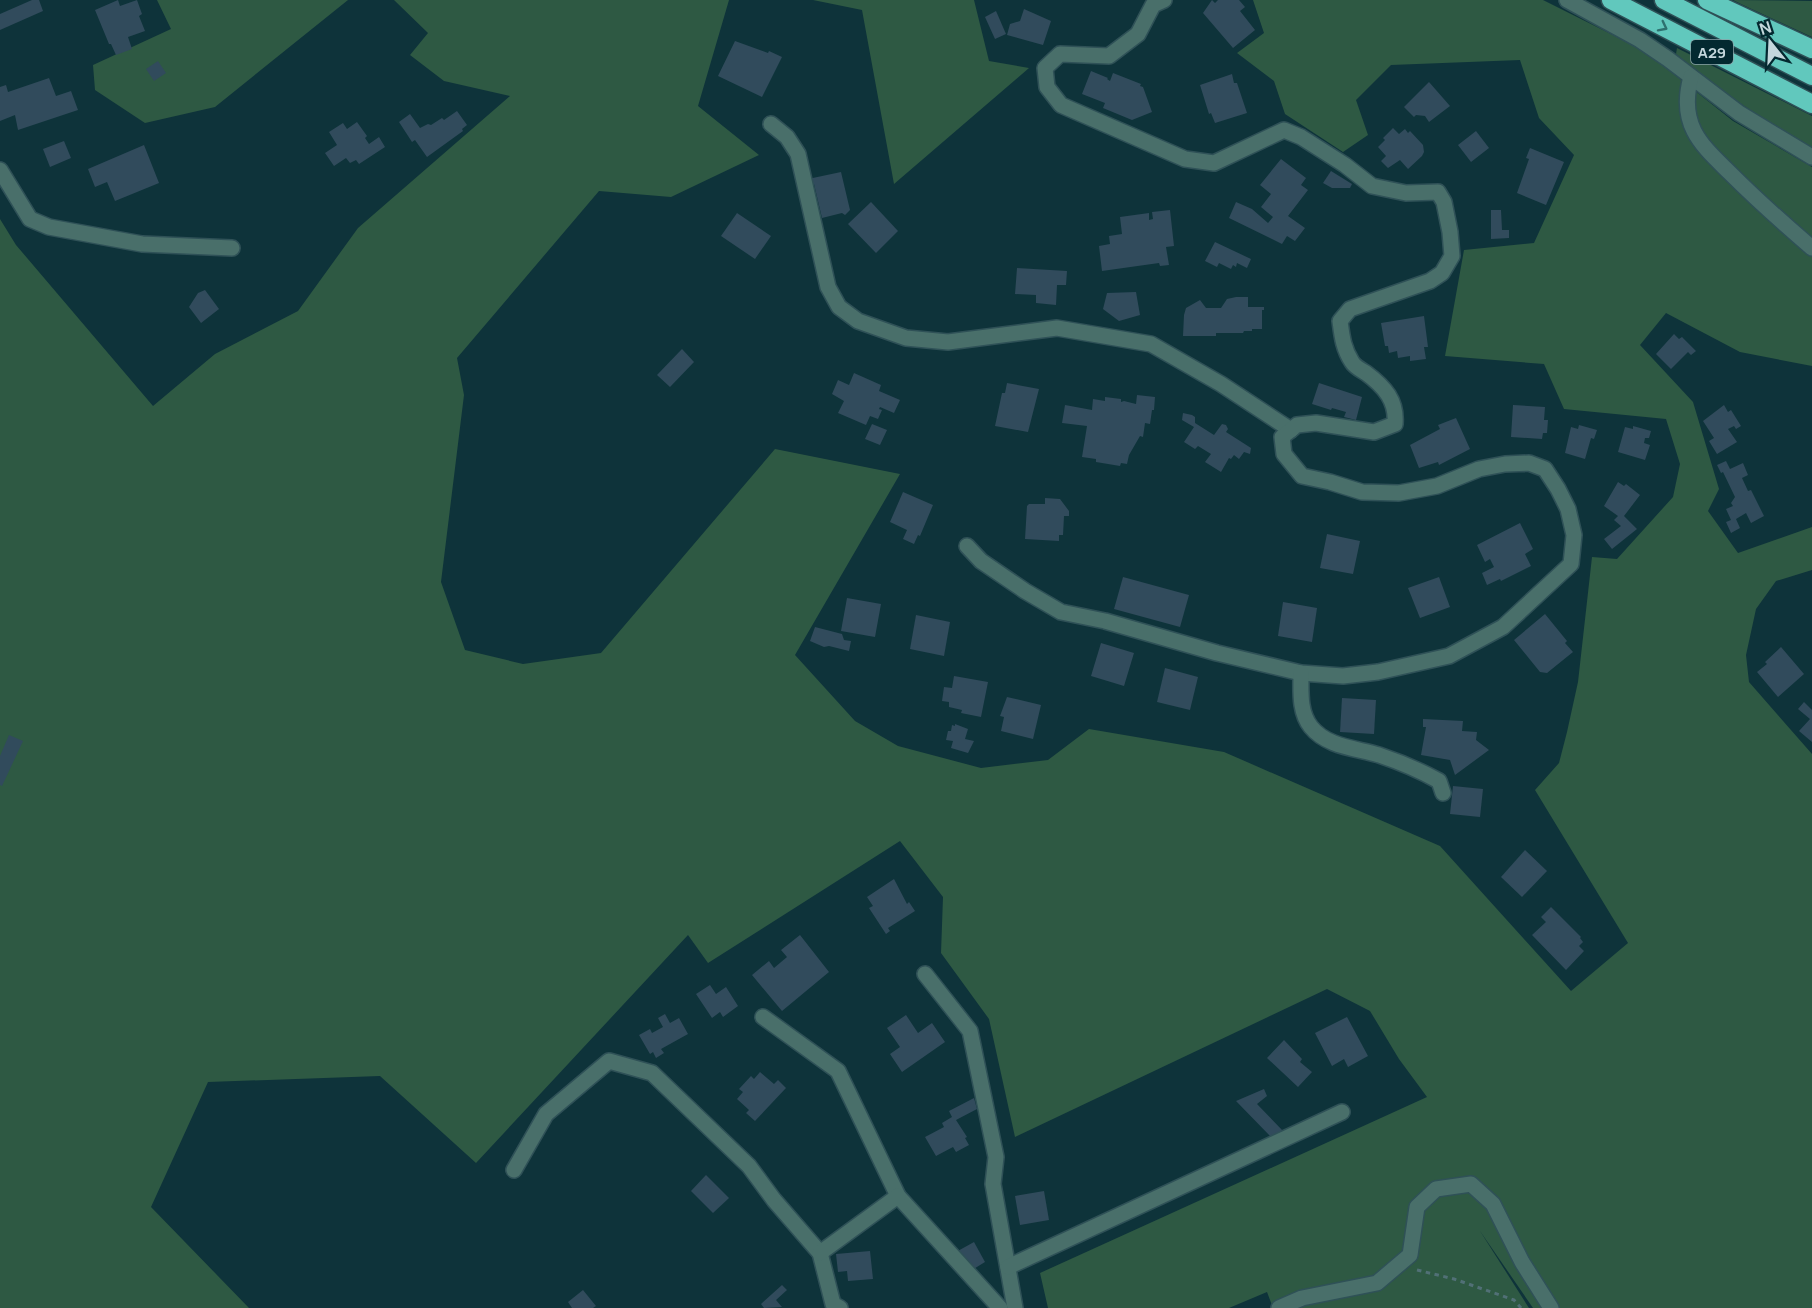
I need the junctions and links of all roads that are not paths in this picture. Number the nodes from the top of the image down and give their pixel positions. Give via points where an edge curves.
1 (1164, 0) edge
2 (1567, 0) edge
3 (1611, 0) edge
4 (1664, 0) edge
5 (1707, 0) edge
6 (1812, 49) edge
7 (1812, 76) edge
8 (1691, 77) junction
9 (1812, 104) edge
10 (771, 124) dead end
11 (1812, 157) edge
12 (0, 170) edge
13 (232, 248) dead end
14 (1812, 248) edge
15 (1291, 430) junction
16 (967, 546) dead end
17 (1301, 673) junction
18 (1443, 793) dead end
19 (925, 974) dead end
20 (763, 1017) dead end
21 (1342, 1112) dead end
22 (514, 1170) dead end
23 (898, 1196) junction
24 (820, 1254) junction
25 (1008, 1267) junction
26 (840, 1308) edge
27 (1000, 1308) edge
28 (1015, 1308) edge
29 (1279, 1308) edge
30 (1551, 1308) edge

1 - 15 street via 1153,5 1138,34 1109,56 1060,54 1045,68 1047,87 1061,105 1185,159 1214,163 1284,130 1301,137 1372,186 1406,193 1438,192 1444,202 1452,256 1442,273 1430,281 1350,309 1340,321 1343,346 1353,364 1389,393 1396,413 1395,424 1374,432 1316,423 1297,425
2 - 8 street via 1641,40
3 -> 9 highway, A29
4 - 7 highway, A29
5 - 6 highway
8 - 11 street via 1739,113
8 - 14 street via 1687,107 1700,141
10 - 15 street via 787,137 798,154 828,287 839,307 858,321 906,338 948,342 1057,328 1151,344
12 - 13 street via 30,219 49,227 142,244
15 - 17 street via 1282,437 1284,454 1302,476 1362,492 1399,493 1437,486 1479,469 1529,463 1545,469 1558,489 1574,536 1571,564 1503,627 1459,651 1378,672 1343,676
16 - 17 street via 981,561 1060,612
17 - 18 street via 1301,701 1311,727 1331,743 1414,767 1439,781
19 - 25 street via 970,1031 996,1157 993,1184
20 - 23 street via 838,1071
21 - 25 street
22 - 24 street via 546,1114 609,1061 652,1073 749,1166
23 - 24 street
23 - 27 street
24 - 26 street via 833,1304
25 - 28 street
29 - 30 street via 1302,1298 1377,1283 1410,1255 1417,1207 1436,1189 1471,1184 1493,1204

